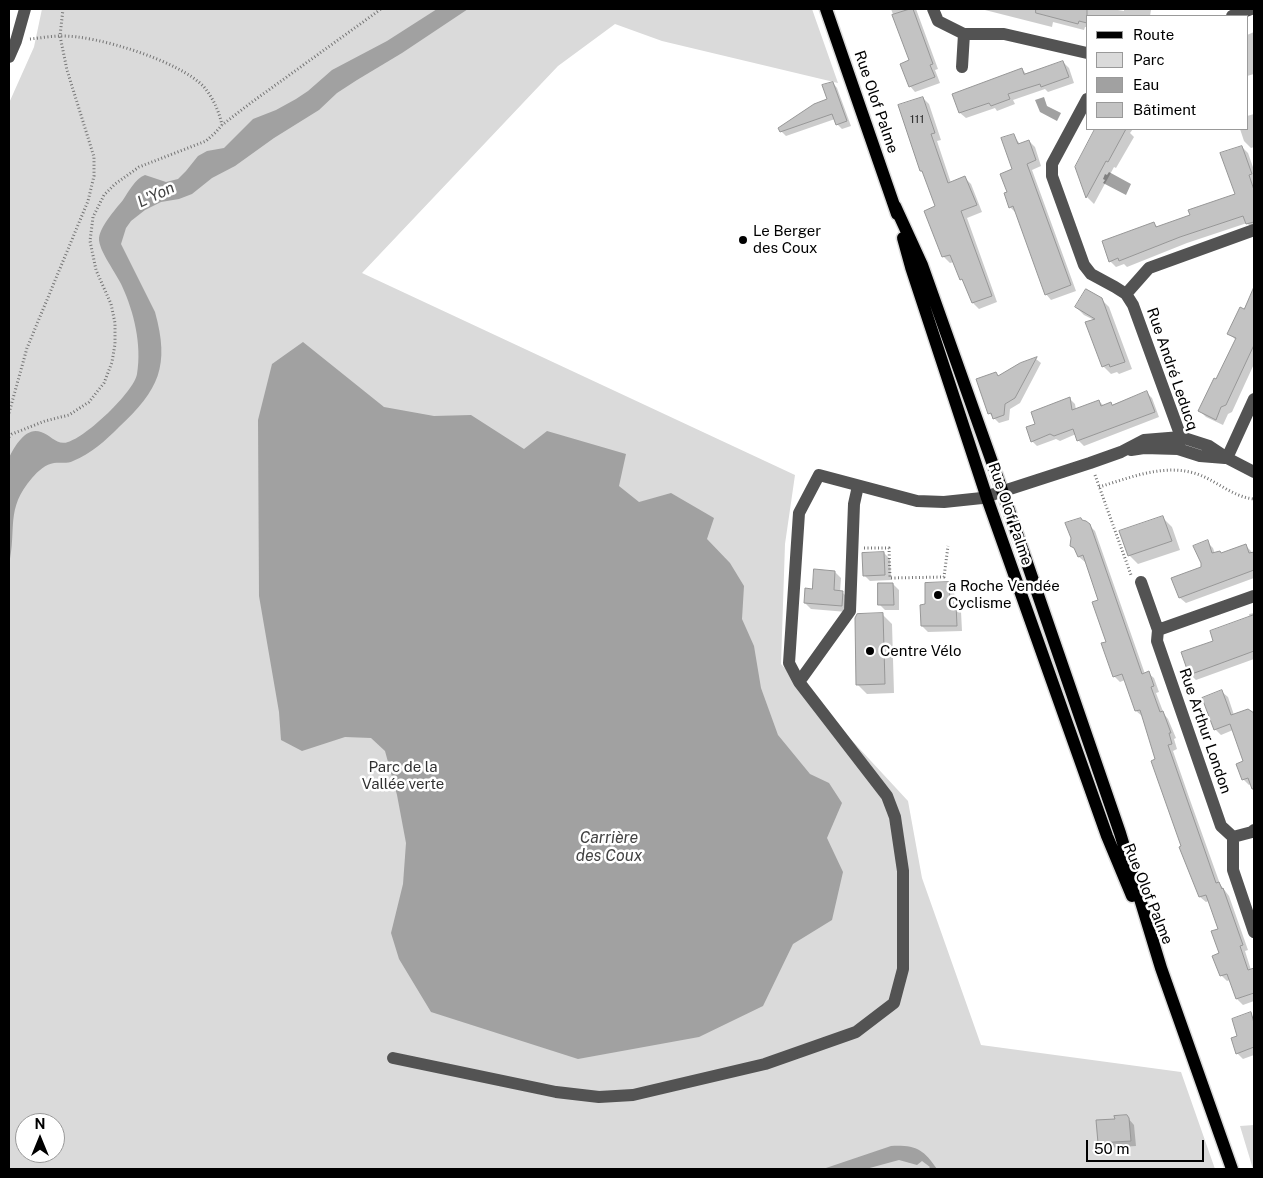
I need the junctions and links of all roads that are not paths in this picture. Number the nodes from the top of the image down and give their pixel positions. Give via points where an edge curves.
1 (25, 9) edge
2 (826, 9) edge
3 (933, 9) edge
4 (1251, 9) edge
5 (1235, 15) edge
6 (964, 34) junction
7 (1086, 53) edge
8 (9, 57) edge
9 (962, 67) dead end
10 (1086, 101) edge
11 (895, 206) junction
12 (1254, 230) edge
13 (1126, 294) junction
14 (1254, 399) edge
15 (1180, 443) junction
16 (1227, 458) junction
17 (1254, 472) edge
18 (858, 486) junction
19 (1003, 493) junction
20 (987, 498) junction
21 (1141, 582) road end
22 (1254, 596) edge
23 (1158, 630) junction
24 (799, 682) junction
25 (1254, 830) edge
26 (1233, 837) junction
27 (1254, 932) edge
28 (1161, 968) junction
29 (393, 1058) dead end
30 (1232, 1169) edge

1 - 8 street
2 - 11 main road, Rue Olof Palme
3 - 6 street via 938,21
4 - 5 street
6 - 7 street via 1004,34
6 - 9 street
10 - 13 street via 1052,164 1052,176 1084,265 1091,274
11 - 19 main road, Rue Olof Palme via 922,265
11 - 20 main road, Rue Olof Palme via 911,267
12 - 13 street via 1150,268
13 - 15 street, Rue André Leducq via 1133,305
14 - 16 street
15 - 16 street via 1209,446
15 - 19 street via 1144,440 1121,452
16 - 17 street
18 - 20 street via 917,501
18 - 24 street via 854,504 850,611
18 - 24 street via 819,475 799,513 789,663
19 - 20 street
19 - 28 main road, Rue Olof Palme via 1120,833
20 - 28 main road, Rue Olof Palme via 1107,836
21 - 23 street, Rue Arthur London
22 - 23 street
23 - 26 street, Rue Arthur London via 1157,641 1221,826
24 - 29 street via 887,796 895,817 902,871 903,969 894,1003 856,1032 765,1064 633,1095 599,1097 556,1092
25 - 26 street
26 - 27 street via 1233,870
28 - 30 main road, Rue Olof Palme

